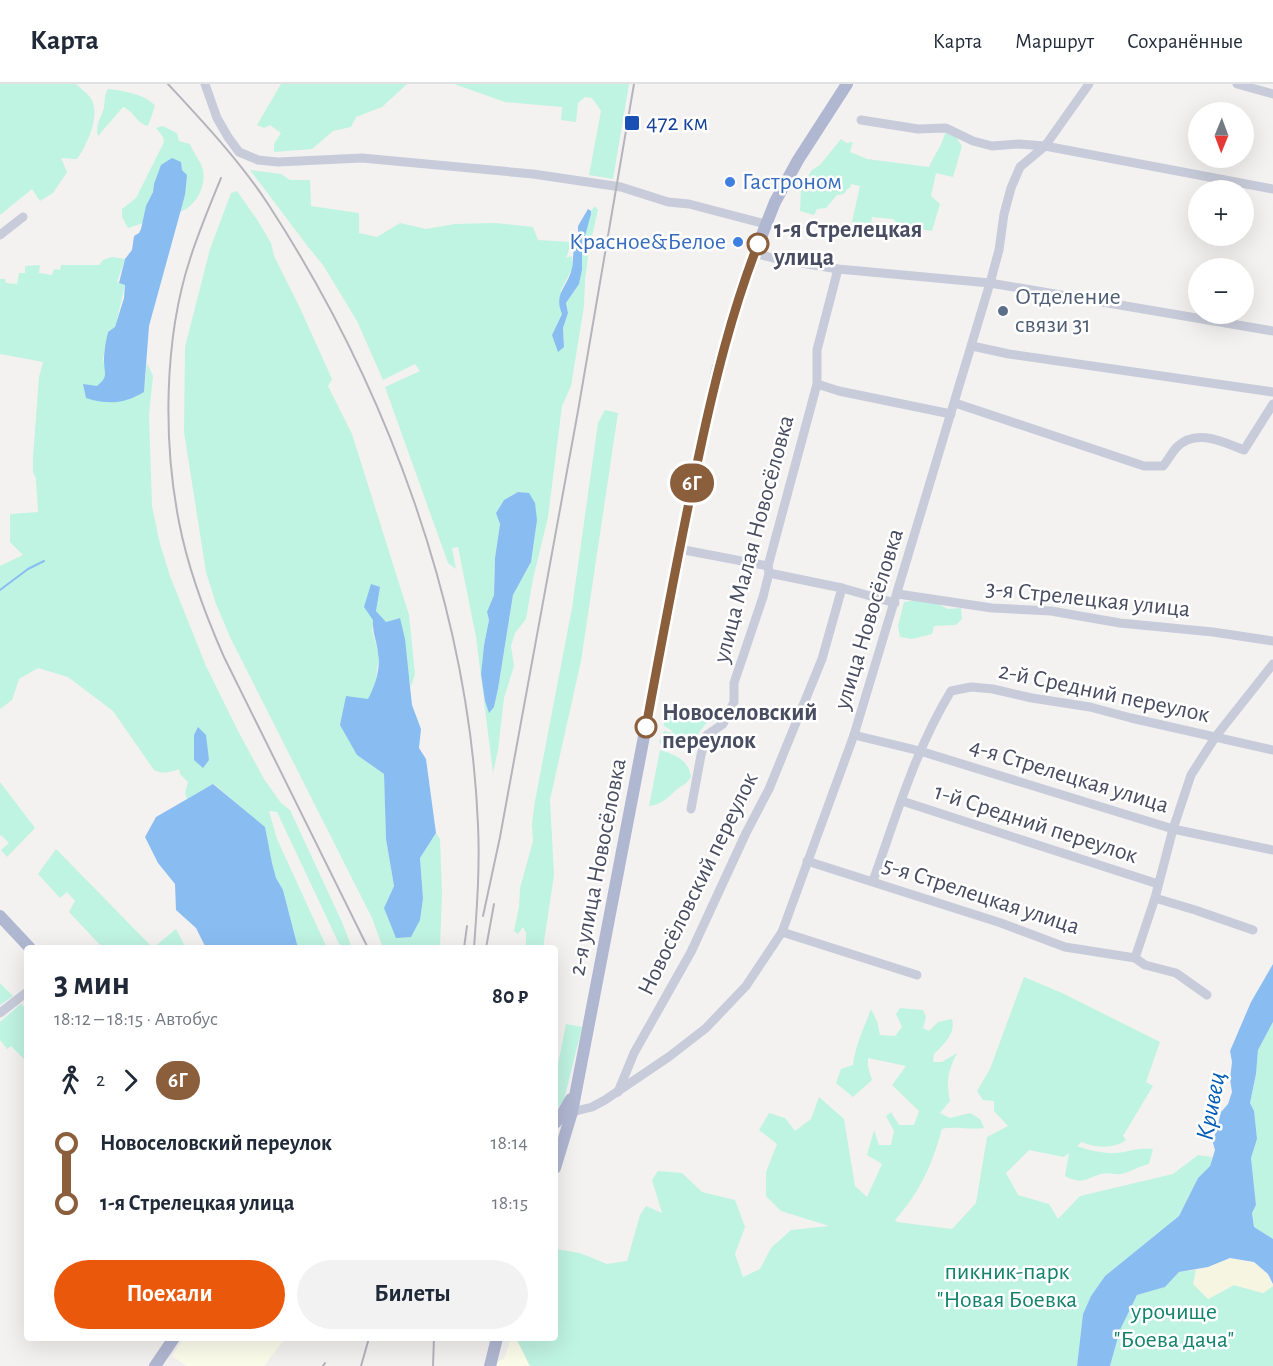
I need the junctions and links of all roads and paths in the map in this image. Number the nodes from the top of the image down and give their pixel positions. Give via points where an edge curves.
1 (205, 84) edge
2 (847, 84) edge
3 (1089, 84) edge
4 (1237, 84) edge
5 (1273, 94) edge
6 (861, 120) dead end
7 (1045, 146) junction
8 (1273, 189) edge
9 (23, 217) dead end
10 (765, 224) junction
11 (0, 235) edge
12 (754, 253) junction
13 (838, 269) junction
14 (990, 284) junction
15 (1273, 331) edge
16 (972, 346) junction
17 (817, 384) junction
18 (1273, 392) edge
19 (955, 403) junction
20 (1273, 404) edge
21 (951, 414) junction
22 (680, 549) junction
23 (768, 570) junction
24 (842, 588) junction
25 (896, 599) junction
26 (1273, 641) edge
27 (1273, 664) edge
28 (854, 735) junction
29 (1216, 736) junction
30 (1273, 750) edge
31 (920, 751) junction
32 (902, 801) junction
33 (692, 809) dead end
34 (1173, 829) junction
35 (1273, 850) edge
36 (807, 861) junction
37 (873, 881) junction
38 (1158, 884) junction
39 (1155, 898) junction
40 (0, 916) edge
41 (1253, 930) dead end
42 (782, 932) junction
43 (27, 945) edge
44 (1135, 958) junction
45 (917, 975) dead end
46 (24, 994) edge
47 (1207, 995) dead end
48 (0, 1013) edge
49 (578, 1081) junction
50 (618, 1092) junction
51 (572, 1112) junction
52 (558, 1119) edge
53 (568, 1127) junction
54 (558, 1142) edge
55 (558, 1159) edge
56 (172, 1341) edge
57 (496, 1341) edge
58 (155, 1366) edge
59 (490, 1366) edge

1 - 10 street via 228,137 239,152 258,160 362,158 533,174 625,188
2 - 10 main road, 2-я улица Новосёловка via 798,160
3 - 7 street, улица Новосёловка
4 - 5 street
6 - 7 street via 918,129 946,128 992,146
7 - 8 street
7 - 14 street, улица Новосёловка via 1020,167 1011,188
9 - 11 street
10 - 12 main road, 2-я улица Новосёловка
12 - 13 street
12 - 22 main road, 2-я улица Новосёловка via 717,371
13 - 14 street
13 - 17 street, улица Малая Новосёловка via 817,350
14 - 15 street
14 - 16 street, улица Новосёловка
16 - 18 street
16 - 19 street, улица Новосёловка
17 - 21 street
17 - 23 street, улица Малая Новосёловка
19 - 20 street via 1144,466 1164,466 1177,447 1197,437 1244,450
19 - 21 street, улица Новосёловка
21 - 25 street, улица Новосёловка
22 - 23 street, 3-я Стрелецкая улица
22 - 49 main road, 2-я улица Новосёловка
23 - 24 street, 3-я Стрелецкая улица
23 - 33 street, улица Малая Новосёловка via 734,682 734,702 723,724 707,735
24 - 25 street, 3-я Стрелецкая улица
24 - 50 street, Новосёловский переулок via 822,659 769,789 691,952 634,1053
25 - 26 street, 3-я Стрелецкая улица via 1051,610 1120,623
25 - 28 street, улица Новосёловка
27 - 29 street
28 - 31 street, 4-я Стрелецкая улица
28 - 36 street, улица Новосёловка
29 - 30 street, 2-й Средний переулок
29 - 31 street, 2-й Средний переулок via 1090,706 971,687 951,691
29 - 34 street via 1191,775
31 - 32 street, 2-й Средний переулок
31 - 34 street, 4-я Стрелецкая улица
32 - 37 street, 2-й Средний переулок
32 - 38 street, 1-й Средний переулок
34 - 35 street, 4-я Стрелецкая улица
34 - 38 street
36 - 37 street, 5-я Стрелецкая улица
36 - 42 street, улица Новосёловка
37 - 44 street, 5-я Стрелецкая улица via 1065,947
38 - 39 street
39 - 41 street
39 - 44 street
40 - 43 main road
42 - 45 street
42 - 50 street, улица Новосёловка via 727,1008 670,1056
44 - 47 street, 5-я Стрелецкая улица via 1145,965 1176,973
46 - 48 street
49 - 51 main road, 2-я улица Новосёловка
49 - 52 main road, 2-я улица Новосёловка
50 - 51 street, улица Новосёловка via 592,1107
51 - 53 main road, 2-я улица Новосёловка
53 - 54 main road, 2-я улица Новосёловка
53 - 55 main road, 2-я улица Новосёловка
56 - 58 main road
57 - 59 main road

